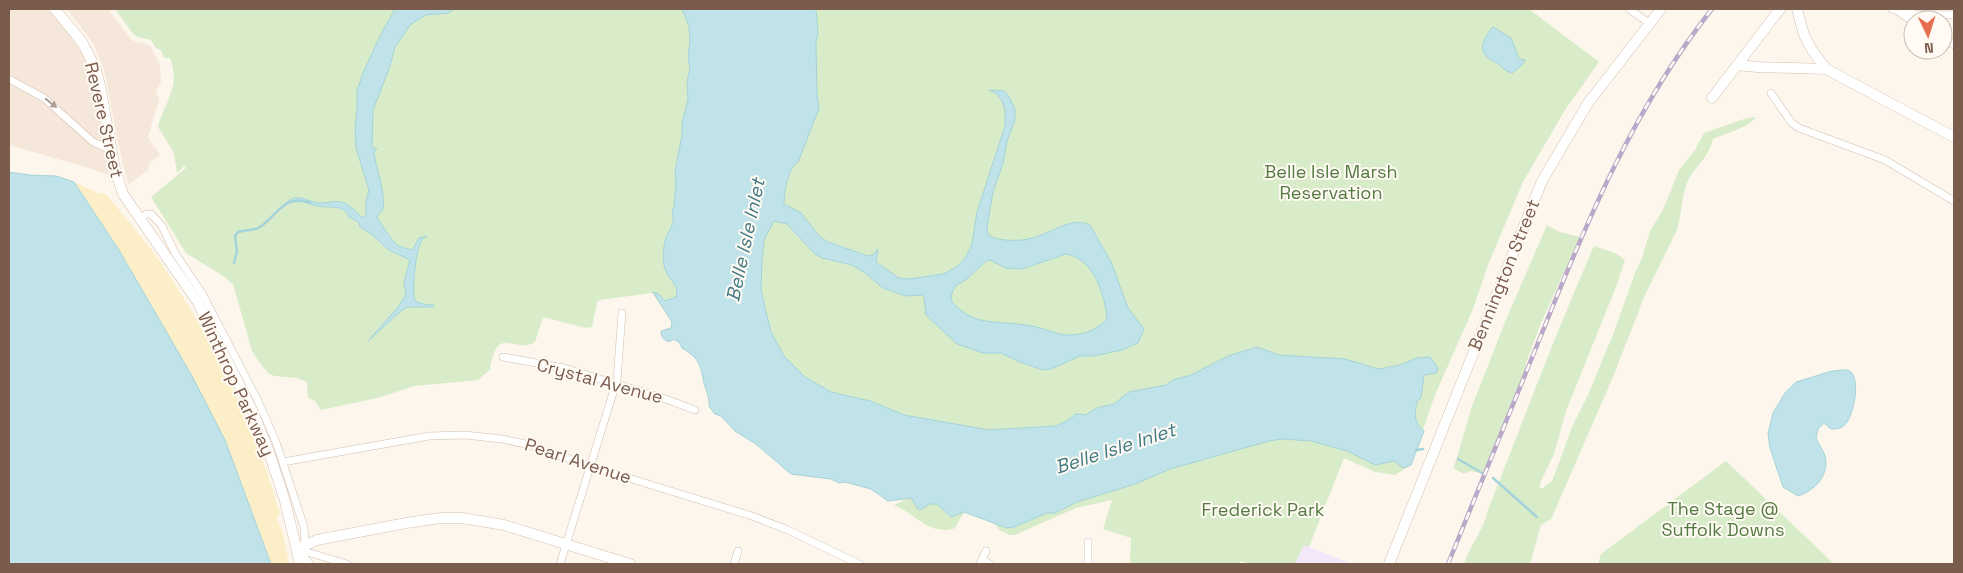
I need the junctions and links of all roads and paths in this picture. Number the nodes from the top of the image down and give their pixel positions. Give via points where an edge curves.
1 (55, 9) edge
2 (1629, 9) edge
3 (1661, 9) edge
4 (1780, 9) edge
5 (1797, 9) edge
6 (1894, 10) edge
7 (1954, 15) edge
8 (1649, 23) junction
9 (1738, 65) junction
10 (1826, 70) junction
11 (9, 79) edge
12 (1771, 93) dead end
13 (1712, 98) dead end
14 (1954, 137) edge
15 (111, 150) junction
16 (1954, 201) edge
17 (140, 218) junction
18 (622, 313) dead end
19 (504, 357) dead end
20 (616, 384) junction
21 (695, 410) dead end
22 (283, 462) junction
23 (590, 466) junction
24 (1088, 542) dead end
25 (566, 544) junction
26 (301, 546) junction
27 (738, 551) dead end
28 (986, 551) dead end
29 (981, 562) edge
30 (300, 564) edge
31 (310, 564) edge
32 (347, 564) edge
33 (560, 564) edge
34 (630, 564) edge
35 (734, 564) edge
36 (859, 564) edge
37 (990, 564) edge
38 (1088, 564) edge
39 (1389, 564) edge

1 - 15 main road, Revere Street via 77,35 93,62
2 - 8 street
3 - 8 main road, Bennington Street
4 - 9 main road
5 - 10 main road via 1804,35
6 - 7 street via 1933,16
8 - 39 main road, Bennington Street via 1588,103 1542,181
9 - 10 main road
9 - 13 main road
10 - 14 main road
11 -> 15 street via 44,98 94,142
12 - 16 street via 1799,128 1885,160
15 - 17 main road, Revere Street via 120,187
17 - 22 street via 153,215 203,295 268,422
17 - 26 main road, Winthrop Parkway via 192,293 248,401
18 - 20 street
19 - 20 street, Crystal Avenue via 564,368
20 - 21 street, Crystal Avenue
20 - 23 street
22 - 23 street, Pearl Avenue via 411,438 456,434 516,441
22 - 26 street via 304,530
23 - 25 street
23 - 36 street, Pearl Avenue via 758,518
24 - 38 street
25 - 26 main road via 498,523 456,518 423,520
25 - 33 street
25 - 34 main road
26 - 30 main road, Winthrop Parkway
26 - 31 street
26 - 32 street
27 - 35 street
28 - 29 street
29 - 37 street

